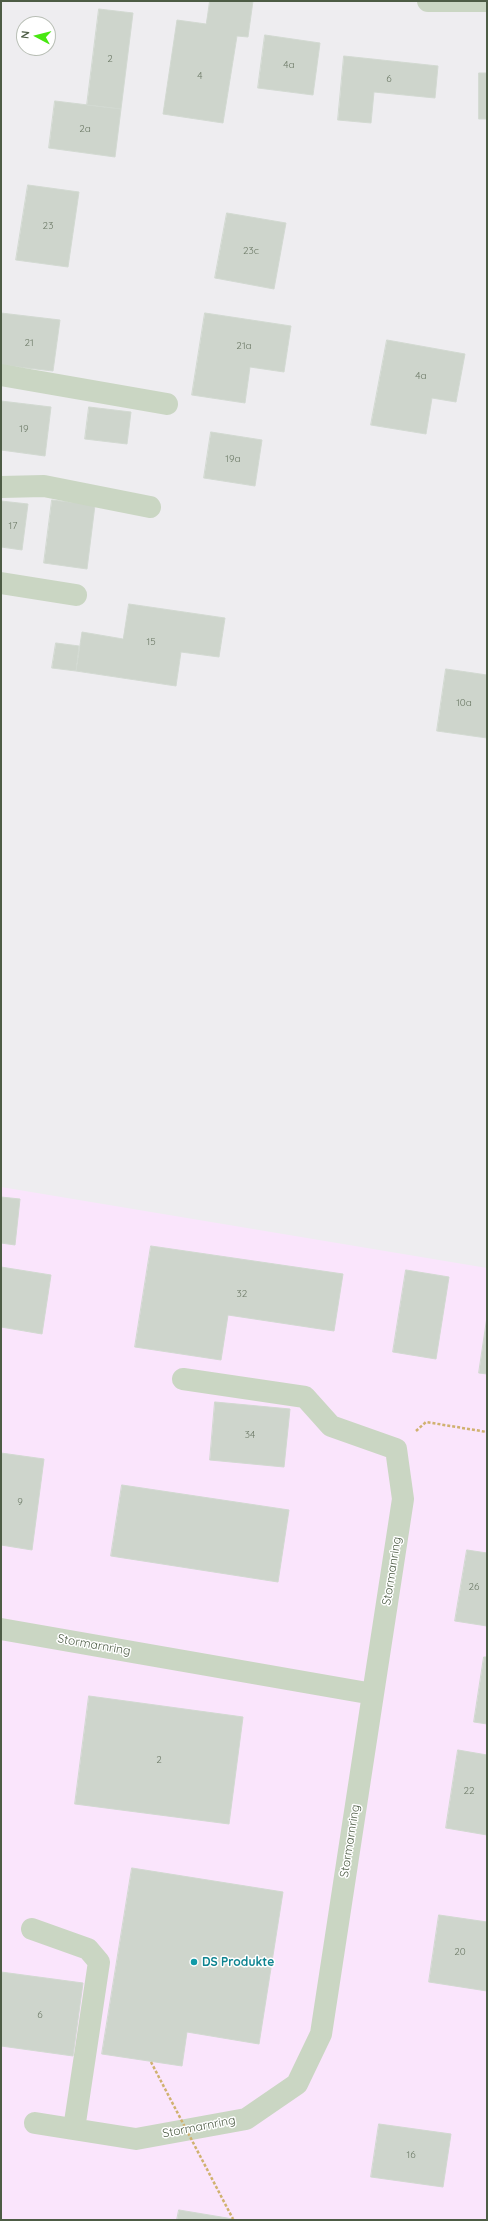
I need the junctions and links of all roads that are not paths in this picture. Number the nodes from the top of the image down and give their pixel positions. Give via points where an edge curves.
1 (428, 1) edge
2 (487, 1) edge
3 (452, 2) edge
4 (1, 375) edge
5 (167, 404) dead end
6 (1, 487) edge
7 (150, 507) dead end
8 (1, 582) edge
9 (76, 595) dead end
10 (183, 1379) dead end
11 (1, 1629) edge
12 (373, 1694) junction
13 (32, 1929) dead end
14 (35, 2123) dead end
15 (74, 2129) junction

1 - 3 street
2 - 3 street
4 - 5 street
6 - 7 street via 44,486
8 - 9 street
10 - 12 street, Stormanring via 305,1397 331,1426 396,1449 403,1499
11 - 12 street, Stormarnring
12 - 15 street, Stormarnring via 321,2034 297,2084 246,2119 136,2139
13 - 15 street via 88,1949 99,1962
14 - 15 street, Stormarnring

